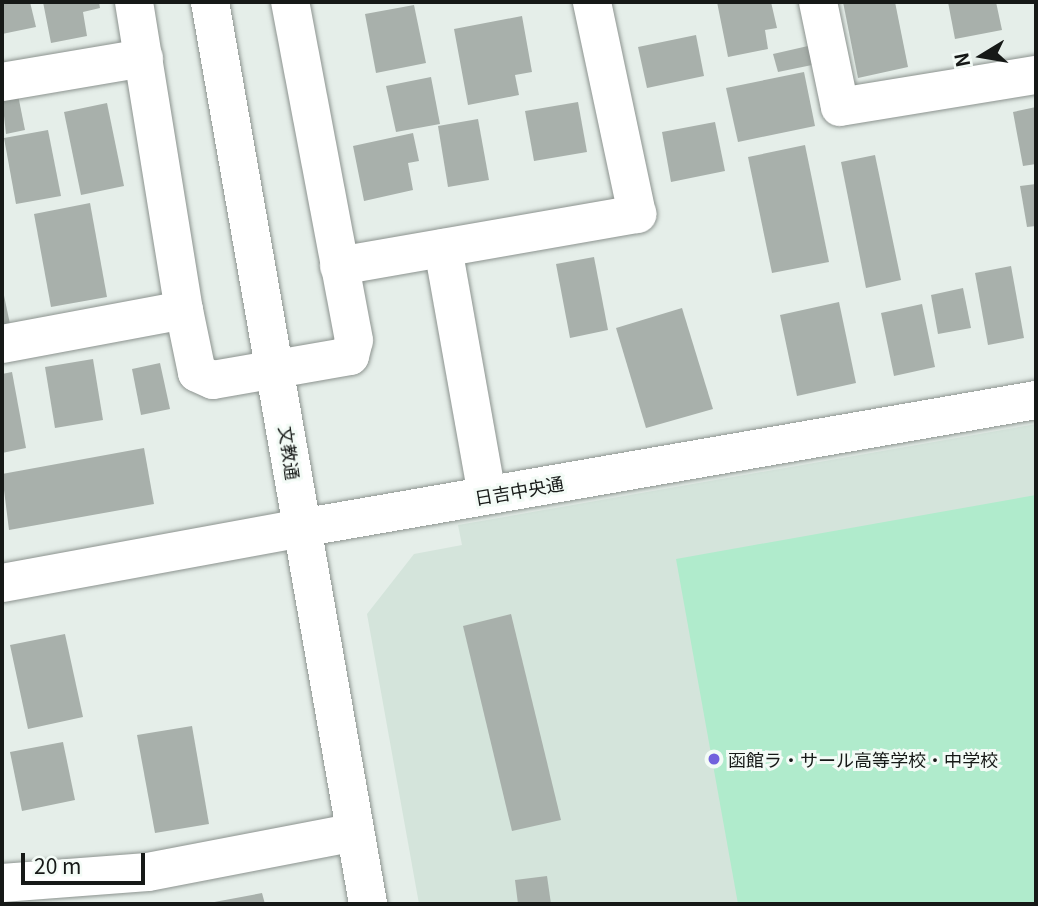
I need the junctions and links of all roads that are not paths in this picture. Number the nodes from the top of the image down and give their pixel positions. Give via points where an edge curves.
1 (134, 2) edge
2 (210, 2) edge
3 (290, 2) edge
4 (592, 2) edge
5 (818, 2) edge
6 (144, 58) junction
7 (1036, 75) edge
8 (2, 82) edge
9 (443, 248) junction
10 (339, 266) junction
11 (184, 310) junction
12 (2, 344) edge
13 (278, 371) junction
14 (1036, 400) edge
15 (486, 495) junction
16 (301, 528) junction
17 (2, 583) edge
18 (355, 832) junction
19 (2, 883) edge
20 (368, 904) edge

1 - 6 street
2 - 13 street, 文教通
3 - 10 street
4 - 9 street via 637,214
5 - 7 street via 840,107
6 - 8 street
6 - 11 street
9 - 10 street
9 - 15 street
10 - 13 street via 354,340 349,356
11 - 12 street
11 - 13 street via 197,373 213,380
13 - 16 street, 文教通
14 - 15 street, 日吉中央通
15 - 16 street, 日吉中央通
16 - 17 street, 日吉中央通
16 - 18 street, 文教通
18 - 19 street via 148,872
18 - 20 street, 文教通

